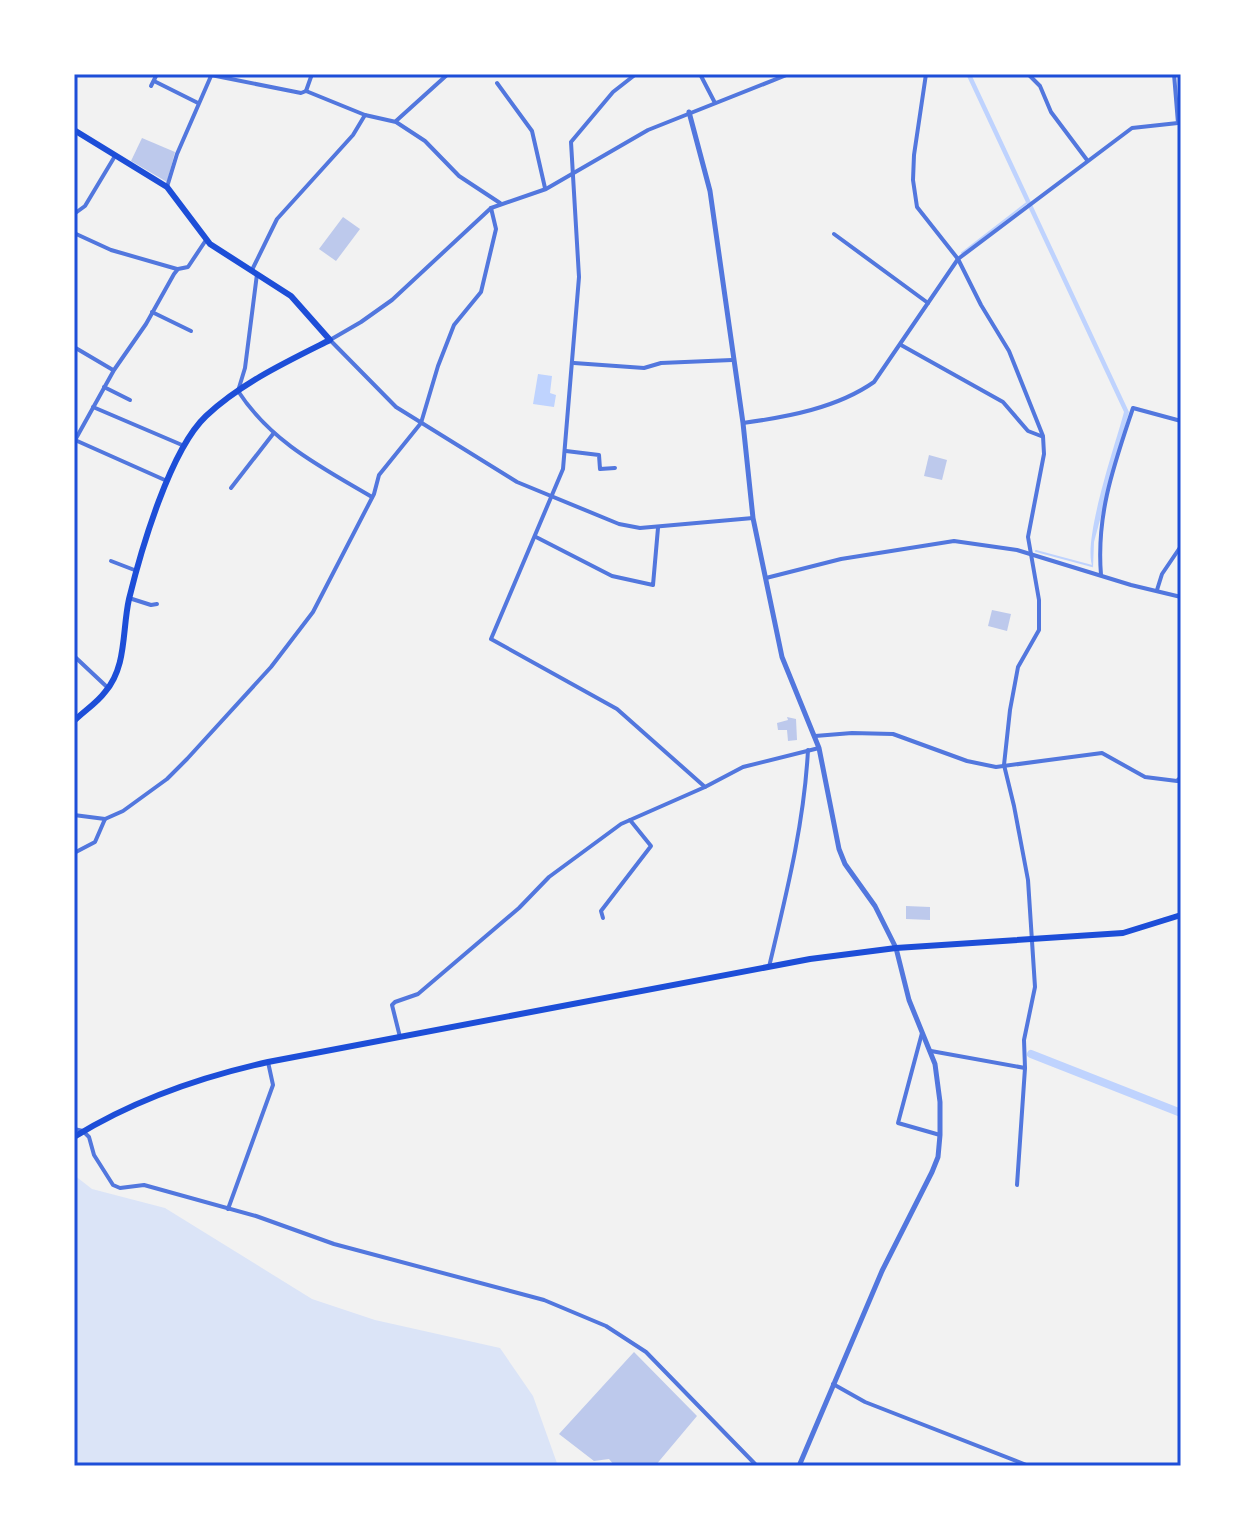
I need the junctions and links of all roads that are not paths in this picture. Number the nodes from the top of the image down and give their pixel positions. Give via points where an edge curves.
1 (157, 74) edge
2 (312, 74) edge
3 (448, 74) edge
4 (636, 74) edge
5 (700, 74) edge
6 (789, 74) edge
7 (926, 74) edge
8 (1028, 74) edge
9 (1174, 74) edge
10 (211, 75) edge
11 (497, 83) dead end
12 (306, 91) junction
13 (199, 103) junction
14 (715, 103) junction
15 (689, 112) junction
16 (365, 115) junction
17 (396, 122) junction
18 (74, 130) edge
19 (115, 156) junction
20 (1087, 160) junction
21 (572, 175) junction
22 (167, 187) junction
23 (546, 189) junction
24 (501, 204) junction
25 (491, 208) junction
26 (74, 214) edge
27 (74, 233) edge
28 (834, 234) dead end
29 (206, 240) junction
30 (958, 259) junction
31 (178, 269) junction
32 (255, 273) junction
33 (928, 303) junction
34 (152, 312) junction
35 (191, 331) dead end
36 (330, 340) junction
37 (901, 345) junction
38 (74, 347) edge
39 (732, 360) junction
40 (574, 363) junction
41 (114, 370) junction
42 (104, 387) junction
43 (238, 391) junction
44 (130, 400) dead end
45 (93, 407) junction
46 (1181, 421) edge
47 (421, 423) junction
48 (743, 423) junction
49 (273, 434) junction
50 (1043, 436) junction
51 (75, 441) edge
52 (182, 445) junction
53 (566, 451) junction
54 (615, 468) dead end
55 (167, 481) junction
56 (231, 488) dead end
57 (372, 497) junction
58 (552, 497) junction
59 (753, 518) junction
60 (658, 528) junction
61 (536, 537) junction
62 (1181, 546) edge
63 (1030, 555) junction
64 (111, 561) dead end
65 (137, 571) junction
66 (1101, 575) junction
67 (766, 578) junction
68 (1157, 590) junction
69 (1181, 597) edge
70 (129, 598) junction
71 (157, 604) dead end
72 (74, 656) edge
73 (108, 688) junction
74 (74, 721) edge
75 (815, 736) junction
76 (819, 748) junction
77 (808, 750) junction
78 (1004, 765) junction
79 (1181, 777) edge
80 (705, 787) junction
81 (74, 815) edge
82 (105, 819) junction
83 (630, 820) junction
84 (74, 853) edge
85 (1181, 915) edge
86 (603, 918) dead end
87 (1032, 940) junction
88 (896, 948) junction
89 (769, 967) junction
90 (922, 1031) junction
91 (400, 1037) junction
92 (931, 1051) junction
93 (268, 1062) junction
94 (1025, 1068) junction
95 (74, 1129) edge
96 (83, 1131) junction
97 (940, 1135) junction
98 (74, 1137) edge
99 (1017, 1185) dead end
100 (228, 1209) junction
101 (833, 1384) junction
102 (757, 1466) edge
103 (799, 1466) edge
104 (1029, 1466) edge

1 - 13 street via 152,83
2 - 12 street
3 - 17 street
4 - 21 street via 613,92 571,142
5 - 14 street
6 - 14 street
7 - 30 street via 914,155 917,207
8 - 20 street
9 - 20 street via 1178,123 1132,128
10 - 12 street
10 - 13 street
11 - 23 street via 532,131
12 - 16 street
13 - 22 street
14 - 15 street
15 - 21 street
15 - 39 street via 710,191
16 - 17 street
16 - 32 street via 277,219
17 - 24 street
18 - 19 main road
19 - 22 main road
19 - 26 street via 85,206
20 - 30 street
21 - 23 street
21 - 40 street via 579,277
22 - 29 main road
23 - 24 street
24 - 25 street
25 - 36 street via 392,300
25 - 47 street via 496,229 481,292 454,325
27 - 31 street
28 - 33 street
29 - 31 street via 188,267
29 - 32 main road
30 - 33 street
30 - 50 street via 1009,351
31 - 34 street
32 - 36 main road via 291,296
32 - 43 street
33 - 37 street
34 - 35 street
34 - 41 street
36 - 43 main road
36 - 47 street via 375,388
37 - 48 street via 874,382 859,393 795,414
37 - 50 street via 1003,402 1028,431
38 - 41 street
39 - 40 street via 644,368
39 - 48 street
40 - 53 street
41 - 42 street
42 - 44 street
42 - 45 street
43 - 49 street
43 - 52 main road via 206,416
45 - 51 street
45 - 52 street
46 - 66 street via 1133,408 1103,512 1098,543
47 - 57 street via 379,475
47 - 58 street via 517,482
48 - 59 street
49 - 56 street
49 - 57 street
50 - 63 street
51 - 55 street
52 - 55 main road
53 - 54 street via 599,455 600,469
53 - 58 street
55 - 65 main road
57 - 82 street via 313,612 271,667 167,779
58 - 60 street via 619,524
58 - 61 street
59 - 60 street
59 - 67 street
60 - 61 street via 653,585 612,576
61 - 80 street via 491,639 617,709
62 - 68 street
63 - 66 street
63 - 67 street via 954,541 841,559
63 - 78 street via 1039,630 1018,667
64 - 65 street
65 - 70 main road
66 - 68 street
67 - 75 street via 787,673
68 - 69 street
70 - 71 street
70 - 73 main road via 120,663
72 - 73 street
73 - 74 main road
75 - 76 street
75 - 78 street via 893,734 967,761
76 - 77 street
76 - 88 street via 839,849
77 - 80 street via 743,767
77 - 89 street via 792,874
78 - 79 street via 1102,753 1145,777
78 - 87 street via 1028,880
80 - 83 street
81 - 82 street
82 - 84 street via 95,842
83 - 86 street via 651,846 601,911
83 - 91 street via 549,877 418,994 395,1002
85 - 87 main road via 1123,933
87 - 88 main road
87 - 94 street via 1035,987 1024,1040
88 - 89 main road
88 - 90 street
89 - 91 main road
90 - 92 street
90 - 97 street via 898,1123
91 - 93 main road
92 - 94 street
92 - 97 street via 939,1081
93 - 96 main road via 181,1086
93 - 100 street via 273,1085
94 - 99 street
95 - 96 street
96 - 98 main road
96 - 100 street via 113,1185 144,1185
97 - 101 street via 925,1190 882,1271
100 - 102 street via 334,1244 544,1300 606,1326 646,1352
101 - 103 street
101 - 104 street via 865,1402

